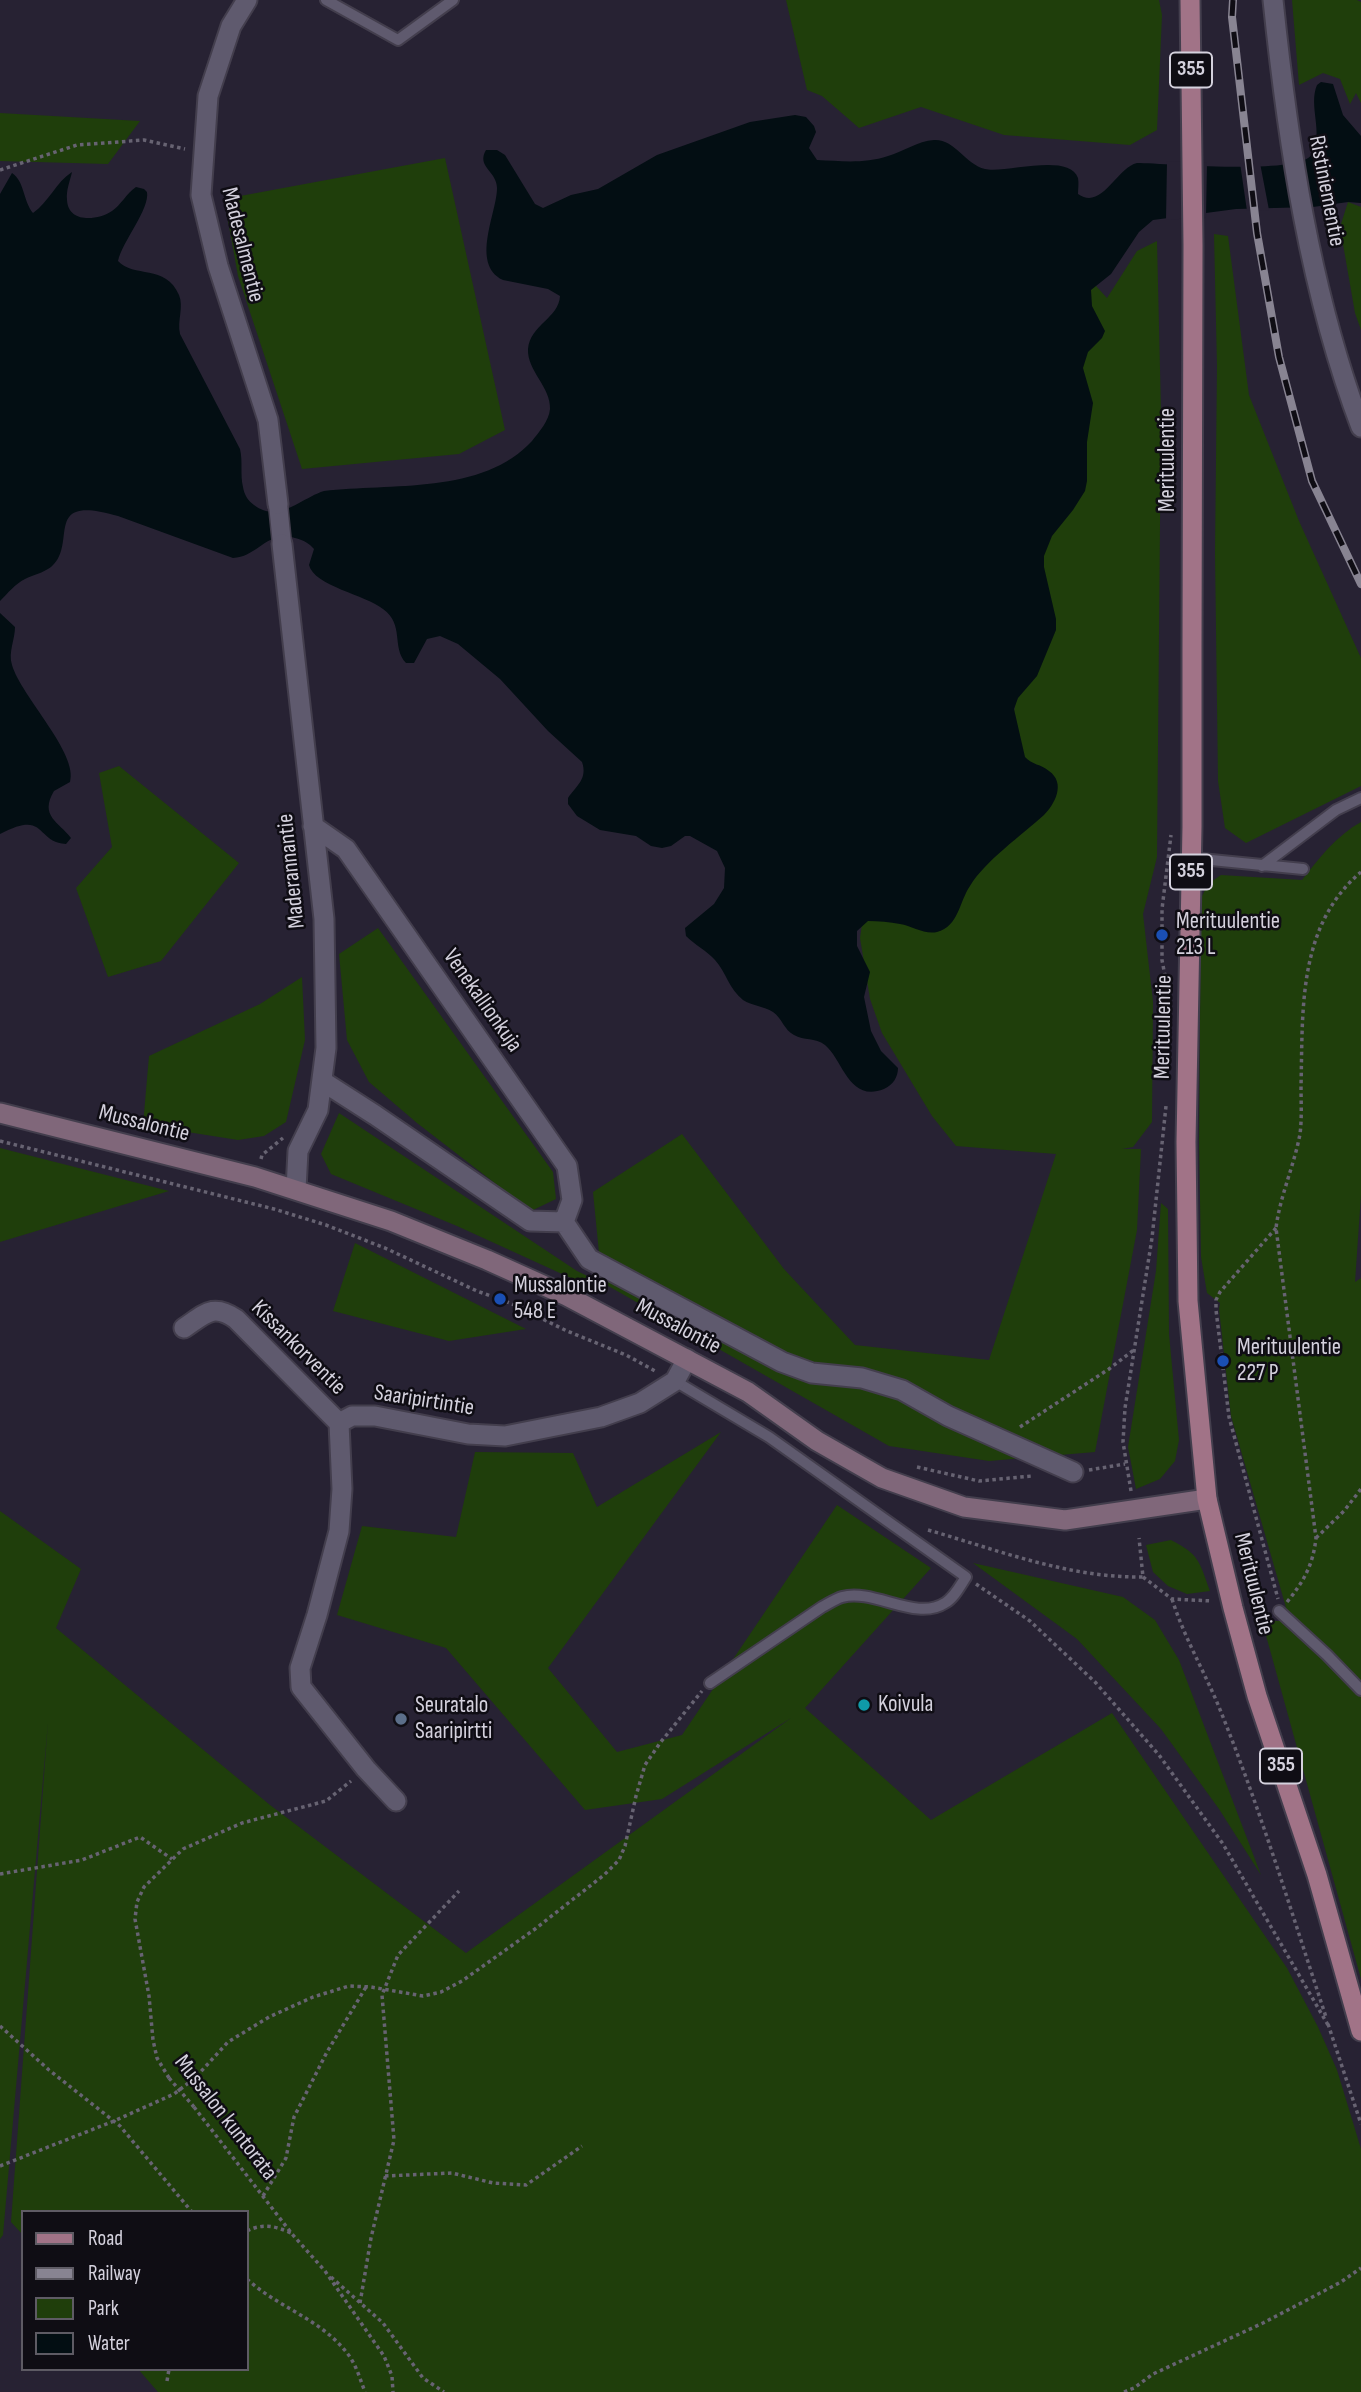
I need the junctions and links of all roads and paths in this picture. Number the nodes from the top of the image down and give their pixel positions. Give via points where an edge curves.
1 (247, 0) edge
2 (326, 0) edge
3 (453, 0) edge
4 (1190, 0) edge
5 (1273, 0) edge
6 (204, 153) junction
7 (0, 170) edge
8 (1361, 428) edge
9 (278, 504) joint
10 (282, 544) joint
11 (1361, 797) edge
12 (313, 826) junction
13 (1191, 858) junction
14 (1262, 866) junction
15 (1303, 869) dead end
16 (1361, 872) edge
17 (1162, 909) dead end
18 (1170, 1007) dead end
19 (322, 1081) junction
20 (1166, 1101) dead end
21 (0, 1113) edge
22 (310, 1125) junction
23 (0, 1141) edge
24 (255, 1177) junction
25 (296, 1189) junction
26 (246, 1204) junction
27 (564, 1222) junction
28 (1276, 1228) junction
29 (184, 1328) dead end
30 (1136, 1349) junction
31 (687, 1359) junction
32 (675, 1381) junction
33 (340, 1423) junction
34 (996, 1438) junction
35 (1125, 1464) junction
36 (917, 1467) dead end
37 (1073, 1472) joint
38 (1032, 1476) dead end
39 (1361, 1489) edge
40 (1132, 1493) dead end
41 (1207, 1499) junction
42 (923, 1529) dead end
43 (1139, 1538) dead end
44 (1316, 1538) junction
45 (966, 1577) junction
46 (1143, 1577) junction
47 (1172, 1599) junction
48 (1212, 1601) dead end
49 (1279, 1611) junction
50 (710, 1684) dead end
51 (1361, 1690) edge
52 (700, 1693) dead end
53 (366, 1769) junction
54 (396, 1801) dead end
55 (172, 1859) junction
56 (0, 1874) edge
57 (459, 1891) dead end
58 (366, 1987) junction
59 (385, 1990) junction
60 (1328, 2025) junction
61 (0, 2026) edge
62 (1361, 2031) edge
63 (114, 2121) junction
64 (1361, 2124) edge
65 (582, 2146) dead end
66 (0, 2166) edge
67 (385, 2176) junction
68 (263, 2196) junction
69 (190, 2210) edge
70 (248, 2231) edge
71 (292, 2234) junction
72 (1361, 2268) edge
73 (324, 2271) junction
74 (248, 2280) edge
75 (360, 2303) junction
76 (169, 2371) edge
77 (167, 2381) dead end
78 (365, 2392) edge
79 (393, 2392) edge
80 (444, 2392) edge
81 (1124, 2392) edge

1 - 6 street, Madesalmentie via 231,26 208,96
2 - 3 lane via 398,40
4 - 13 main road, Merituulentie / 355
5 - 8 street, Ristiniementie via 1305,225
6 - 7 path via 144,140 77,145
6 - 9 street, Madesalmentie via 201,195 218,266 268,420
9 - 10 street
10 - 12 street, Maderannantie
11 - 14 lane via 1336,810
12 - 19 street, Maderannantie via 324,919 326,1048
12 - 27 street, Venekallionkuja via 346,849 567,1166 572,1200
13 - 14 lane
13 - 41 main road, Merituulentie / 355 via 1188,1301
14 - 15 lane
16 - 28 path via 1329,909 1311,950 1302,1008 1300,1132
17 - 18 path via 1162,960
19 - 22 street, Maderannantie via 318,1110
19 - 27 street via 530,1221
20 - 30 path
21 - 24 main road, Mussalontie
22 - 24 path via 285,1136 262,1155
22 - 25 street, Maderannantie via 298,1152
23 - 26 path
24 - 25 main road, Mussalontie
24 - 26 path
25 - 31 main road, Mussalontie via 487,1260
26 - 32 path via 300,1217 385,1248
27 - 34 street via 589,1259 782,1362 812,1373 862,1378 902,1390
28 - 44 path
28 - 49 path via 1220,1292 1216,1310 1229,1417
29 - 33 street, Kissankorventie via 209,1311 224,1311
30 - 34 path via 1030,1422
30 - 35 path via 1125,1408
31 - 32 street, Saaripirtintie
31 - 41 main road, Mussalontie via 748,1392 817,1441 882,1478 964,1507 1065,1520
32 - 33 street, Saaripirtintie via 640,1403 601,1417 505,1436 468,1434 375,1416 352,1416
32 - 45 lane via 769,1437
33 - 53 street via 339,1531 300,1668 301,1688
34 - 37 street
35 - 37 path
35 - 40 path
36 - 38 path via 979,1481
39 - 44 path
41 - 62 main road, Merituulentie / 355 via 1257,1696 1317,1875
42 - 46 path via 1055,1567
43 - 46 path
44 - 49 path via 1310,1568
45 - 50 lane via 948,1602 937,1607 842,1597
45 - 60 path via 1030,1621 1095,1682 1159,1755 1223,1844
46 - 47 path
47 - 48 path
47 - 60 path via 1181,1629 1219,1707
49 - 51 lane
52 - 59 path via 646,1765 625,1846 604,1875 462,1981 423,1996
53 - 54 street
53 - 55 path, Mussalon kuntorata via 326,1801 242,1823 183,1849
55 - 56 path via 140,1837 82,1860
55 - 68 path, Mussalon kuntorata, bridge via 144,1886 135,1919 157,2058
57 - 59 path via 398,1955
58 - 59 path
58 - 63 path via 334,1990 269,2017 228,2042 186,2087
58 - 68 path via 294,2117 286,2158
59 - 67 path via 385,2052 394,2140
60 - 64 path
61 - 63 path
63 - 66 path
63 - 69 path
65 - 67 path via 526,2185 452,2173
67 - 75 path
68 - 71 path, Mussalon kuntorata
70 - 71 path via 269,2225
71 - 73 path, Mussalon kuntorata
72 - 81 path via 1341,2283
73 - 75 path
73 - 79 path, Mussalon kuntorata via 384,2356
74 - 78 path via 332,2337 348,2354
75 - 80 path via 383,2323 423,2378
76 - 77 path

